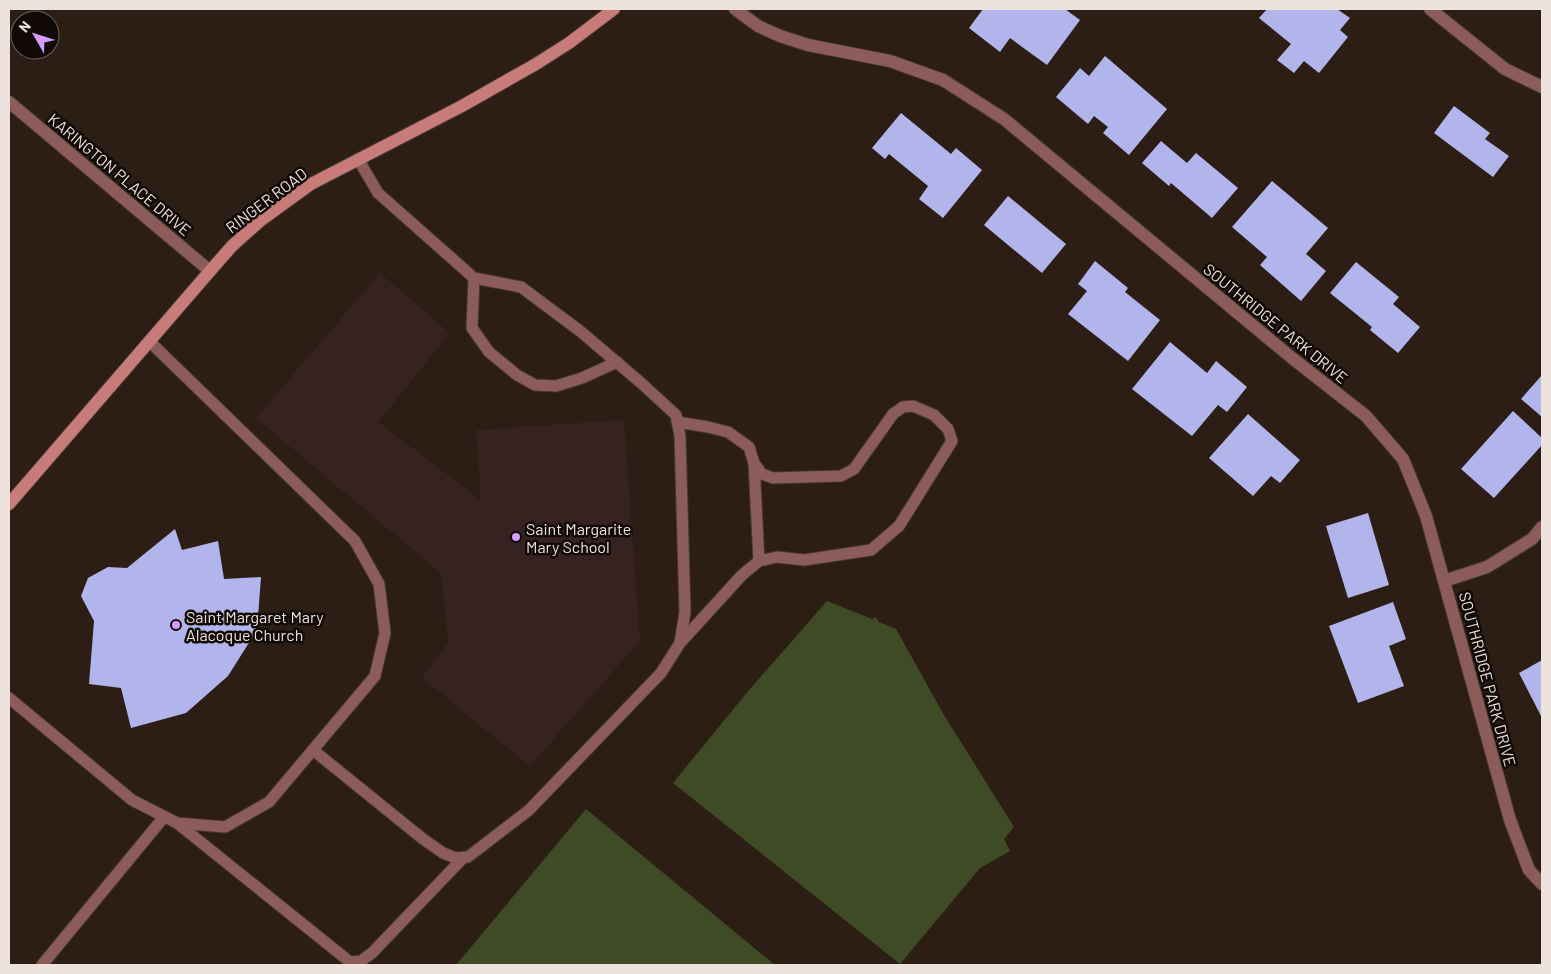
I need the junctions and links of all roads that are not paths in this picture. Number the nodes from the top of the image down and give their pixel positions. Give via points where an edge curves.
1 (614, 9) edge
2 (735, 9) edge
3 (1430, 9) edge
4 (1542, 87) edge
5 (9, 102) edge
6 (358, 159) junction
7 (210, 271) junction
8 (474, 278) junction
9 (149, 341) junction
10 (617, 362) junction
11 (677, 422) junction
12 (754, 463) junction
13 (9, 504) edge
14 (1542, 527) edge
15 (759, 561) junction
16 (1444, 581) junction
17 (680, 643) junction
18 (9, 698) edge
19 (313, 750) junction
20 (164, 817) junction
21 (177, 823) junction
22 (464, 857) junction
23 (1542, 884) edge
24 (42, 965) edge

1 - 6 street, RINGER ROAD via 536,64
2 - 16 street, SOUTHRIDGE PARK DRIVE via 758,26 780,36 808,45 890,61 944,80 1004,119 1366,416 1403,459 1426,516
3 - 4 street via 1505,69
5 - 7 street, KARINGTON PLACE DRIVE
6 - 7 street, RINGER ROAD via 311,184 281,205 232,246
6 - 8 lane via 378,193
7 - 9 street, RINGER ROAD
8 - 10 lane via 521,288
8 - 10 lane via 472,328 489,352 517,375 536,385 556,386
9 - 13 street, RINGER ROAD
9 - 19 lane via 355,542 379,584 385,633 375,676
10 - 11 lane via 676,415
11 - 12 lane via 728,432 750,447
11 - 17 lane via 685,612
12 - 15 lane
12 - 15 lane via 762,474 773,478 841,476 854,469 893,414 913,406 934,415 948,429 952,441 899,526 871,550 804,560 777,557
14 - 16 street via 1532,539 1487,567
15 - 17 lane via 742,575
16 - 23 street, SOUTHRIDGE PARK DRIVE via 1510,820 1529,870
17 - 22 lane via 661,673 529,810
18 - 20 lane via 132,800
19 - 21 lane via 269,802 225,827
19 - 22 lane via 423,839 456,858
20 - 21 lane
20 - 24 lane
21 - 22 lane via 350,962 361,961 372,952

